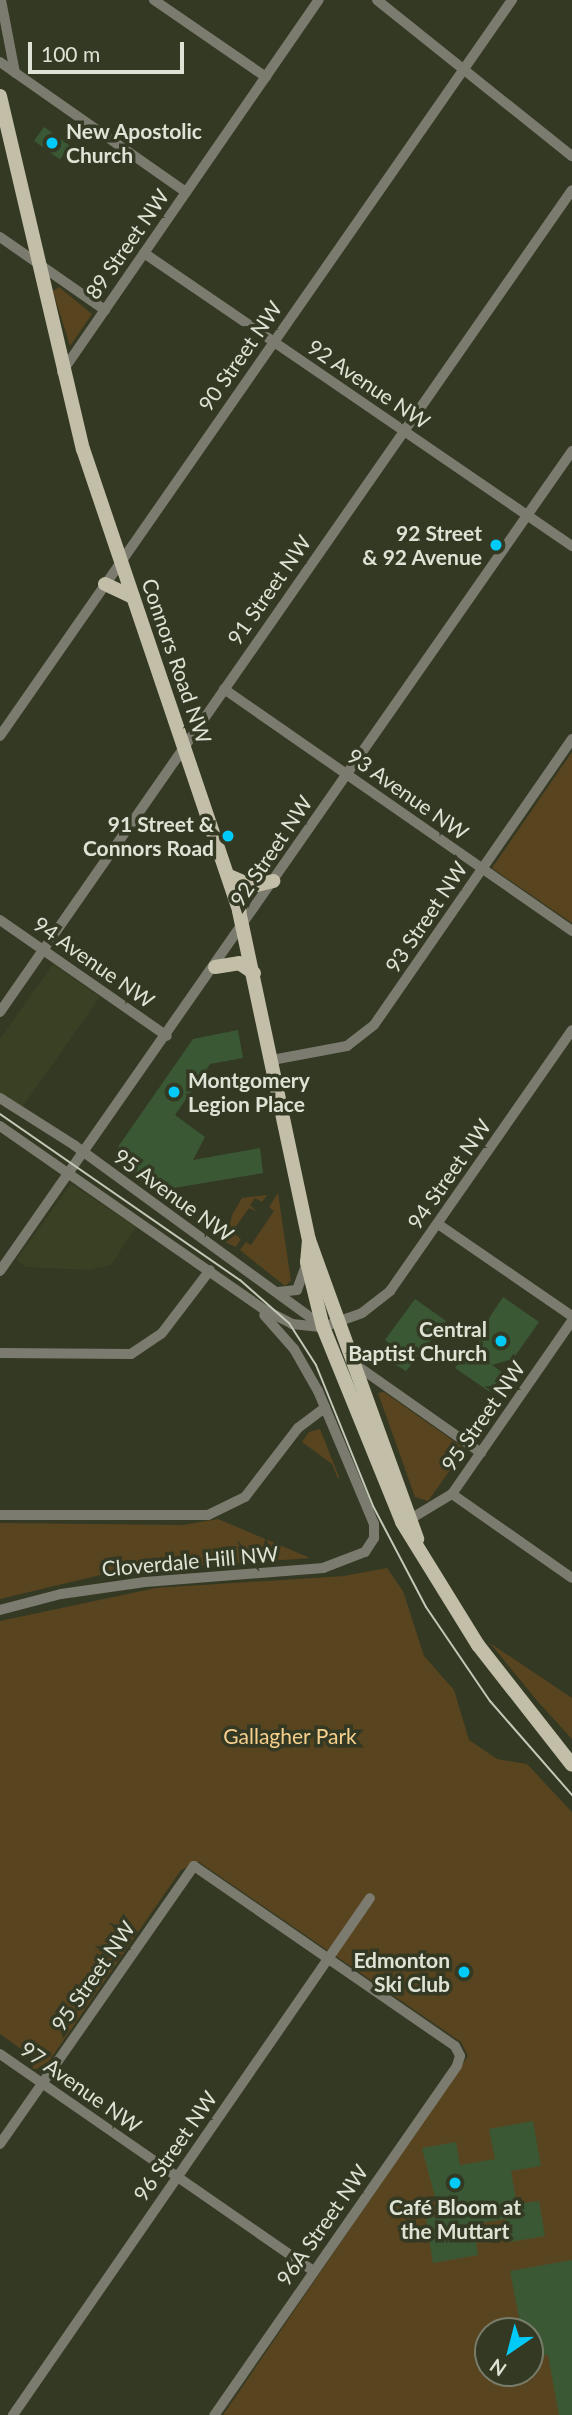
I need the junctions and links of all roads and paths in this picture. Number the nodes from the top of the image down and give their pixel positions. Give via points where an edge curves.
1 (1, 0) edge
2 (154, 0) edge
3 (319, 0) edge
4 (377, 0) edge
5 (512, 0) edge
6 (0, 62) edge
7 (464, 68) junction
8 (15, 73) junction
9 (266, 77) junction
10 (0, 96) edge
11 (572, 156) edge
12 (572, 190) edge
13 (186, 192) junction
14 (0, 237) edge
15 (144, 253) junction
16 (37, 263) junction
17 (104, 310) junction
18 (274, 341) junction
19 (61, 372) junction
20 (404, 431) junction
21 (572, 452) edge
22 (527, 516) junction
23 (572, 546) edge
24 (121, 561) junction
25 (105, 584) junction
26 (133, 597) junction
27 (224, 689) junction
28 (0, 736) edge
29 (572, 739) edge
30 (184, 746) junction
31 (347, 775) junction
32 (482, 869) junction
33 (229, 876) junction
34 (273, 881) junction
35 (0, 920) edge
36 (243, 927) junction
37 (572, 931) edge
38 (43, 950) junction
39 (215, 967) junction
40 (254, 973) junction
41 (0, 1012) edge
42 (572, 1030) edge
43 (167, 1036) junction
44 (272, 1060) junction
45 (0, 1098) edge
46 (0, 1126) edge
47 (84, 1153) junction
48 (70, 1175) junction
49 (438, 1224) junction
50 (309, 1240) junction
51 (307, 1262) junction
52 (210, 1270) junction
53 (0, 1271) edge
54 (240, 1292) junction
55 (277, 1292) junction
56 (572, 1318) edge
57 (341, 1323) junction
58 (323, 1327) junction
59 (0, 1353) edge
60 (356, 1364) junction
61 (325, 1408) junction
62 (481, 1452) junction
63 (452, 1494) junction
64 (0, 1515) edge
65 (412, 1518) junction
66 (374, 1538) joint
67 (417, 1539) junction
68 (572, 1578) edge
69 (0, 1610) edge
70 (572, 1765) edge
71 (370, 1898) dead end
72 (328, 1959) junction
73 (0, 2054) edge
74 (42, 2083) junction
75 (0, 2144) edge
76 (177, 2177) junction
77 (313, 2272) junction
78 (13, 2415) edge
79 (214, 2415) edge

1 - 8 street
2 - 9 street
3 - 9 street, 89 Street NW
4 - 7 street
5 - 7 street, 90 Street NW
6 - 8 street
7 - 11 street
7 - 18 street, 90 Street NW
8 - 13 street
9 - 13 street, 89 Street NW
10 - 16 main road, Connors Road NW
12 - 20 street, 91 Street NW
13 - 15 street, 89 Street NW
14 - 16 street
15 - 17 street, 89 Street NW
15 - 18 street, 92 Avenue NW
16 - 17 street
16 - 19 main road, Connors Road NW
17 - 19 street, 89 Street NW
18 - 20 street, 92 Avenue NW
18 - 24 street, 90 Street NW
19 - 24 main road, Connors Road NW
20 - 22 street, 92 Avenue NW
20 - 27 street, 91 Street NW
21 - 22 street, 92 Street NW
22 - 23 street, 92 Avenue NW
22 - 31 street, 92 Street NW
24 - 25 street, 90 Street NW
24 - 26 main road, Connors Road NW
25 - 26 main road
25 - 28 street, 90 Street NW
26 - 30 main road, Connors Road NW
27 - 30 street, 91 Street NW
27 - 31 street, 93 Avenue NW
29 - 32 street, 93 Street NW
30 - 33 main road, Connors Road NW
30 - 38 street, 91 Street NW
31 - 32 street, 93 Avenue NW
31 - 34 street, 92 Street NW
32 - 37 street, 93 Avenue NW
32 - 44 street, 93 Street NW via 368,1032 339,1048
33 - 34 main road via 253,886
33 - 36 main road, Connors Road NW
34 - 36 street, 92 Street NW
35 - 38 street, 94 Avenue NW
36 - 39 street, 92 Street NW
36 - 40 main road, Connors Road NW
38 - 41 street, 91 Street NW
38 - 43 street, 94 Avenue NW
39 - 40 main road via 239,964
39 - 43 street, 92 Street NW
40 - 44 main road, Connors Road NW
42 - 49 street, 94 Street NW
43 - 47 street, 92 Street NW
44 - 50 main road, Connors Road NW
45 - 47 street, 95 Avenue NW
46 - 48 street, 95 Avenue NW
47 - 48 street, 92 Street NW
47 - 55 street, 95 Avenue NW
48 - 52 street, 95 Avenue NW
48 - 53 street, 92 Street NW
49 - 56 street
49 - 57 street, 94 Street NW via 390,1291
50 - 51 main road, Connors Road NW
50 - 57 main road, Connors Road NW
51 - 55 street via 297,1290
51 - 58 main road, Connors Road NW
52 - 54 street, 95 Avenue NW
52 - 59 street via 162,1333 131,1354
54 - 58 street, 95 Avenue NW via 282,1320
54 - 61 street, 95 Avenue NW via 285,1337
55 - 58 street, 95 Avenue NW
56 - 62 street, 95 Street NW
57 - 58 street, 95 Avenue NW
57 - 60 main road, Connors Road NW
58 - 67 main road, Connors Road NW via 384,1483
60 - 62 street
60 - 65 main road, Connors Road NW
61 - 64 street via 306,1419 245,1497 208,1515
61 - 66 street, 95 Avenue NW via 374,1524
62 - 63 street, 95 Street NW
63 - 65 street, 95 Street NW
63 - 68 street
65 - 67 main road, Connors Road NW
66 - 69 street, Cloverdale Hill NW via 358,1557 323,1568 145,1582 61,1594
67 - 70 main road, Connors Road NW via 478,1645
71 - 72 street, 96 Street NW
72 - 74 street, 95 Street NW via 194,1866
72 - 76 street, 96 Street NW
72 - 77 street, 96A Street NW via 455,2046 460,2056
73 - 74 street, 97 Avenue NW
74 - 75 street, 95 Street NW
74 - 76 street, 97 Avenue NW
76 - 77 street, 97 Avenue NW
76 - 78 street, 96 Street NW
77 - 79 street, 96A Street NW

